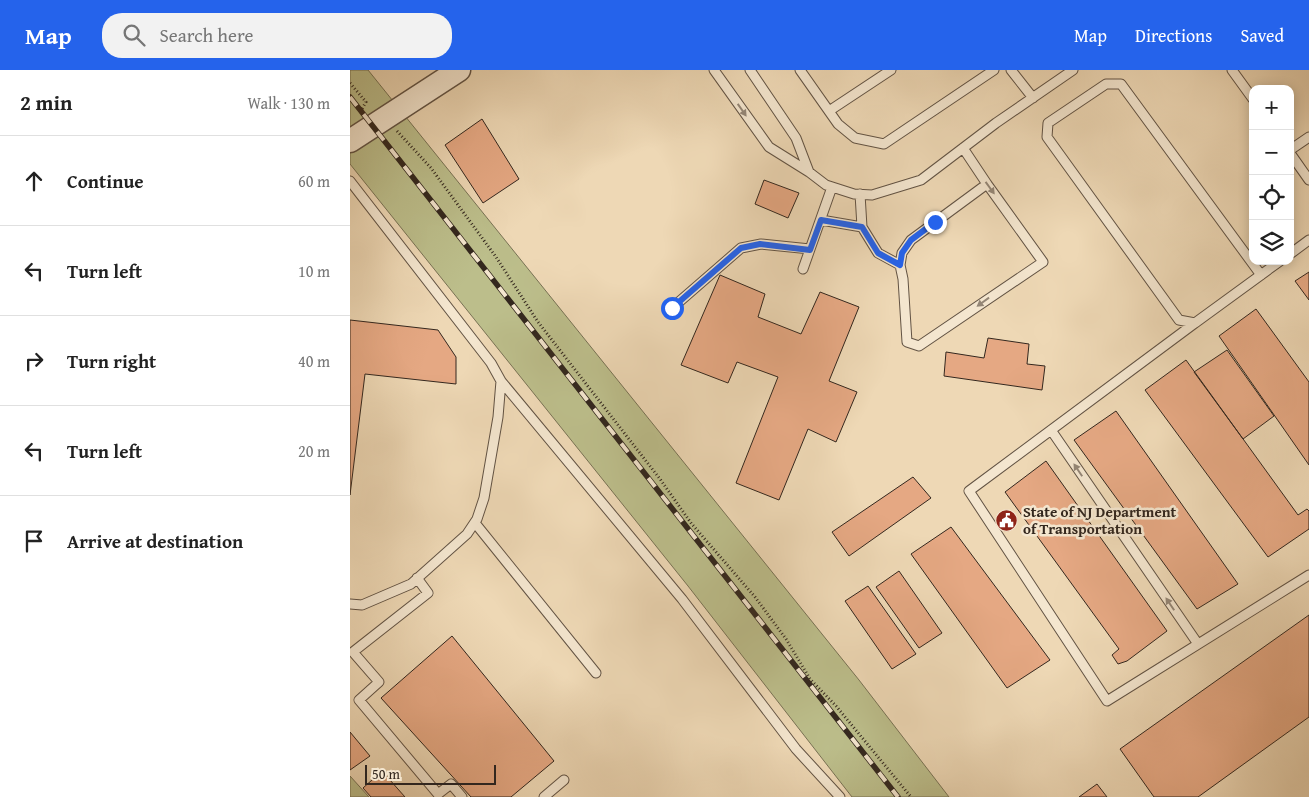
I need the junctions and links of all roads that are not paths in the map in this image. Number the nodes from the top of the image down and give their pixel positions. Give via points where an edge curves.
1 (459, 70) edge
2 (714, 70) edge
3 (750, 70) edge
4 (891, 70) edge
5 (994, 70) edge
6 (1011, 70) edge
7 (1074, 70) edge
8 (1232, 70) edge
9 (803, 71) edge
10 (1249, 93) edge
11 (1033, 98) junction
12 (829, 112) junction
13 (1309, 137) edge
14 (350, 141) edge
15 (963, 148) junction
16 (1294, 148) edge
17 (1294, 157) edge
18 (809, 172) junction
19 (1309, 180) edge
20 (350, 181) edge
21 (987, 184) junction
22 (832, 187) junction
23 (860, 194) junction
24 (821, 220) junction
25 (862, 227) junction
26 (1309, 240) edge
27 (810, 250) junction
28 (1294, 251) edge
29 (900, 265) junction
30 (1275, 265) edge
31 (803, 270) dead end
32 (1261, 275) junction
33 (672, 308) dead end
34 (1195, 323) junction
35 (501, 381) junction
36 (1051, 430) junction
37 (475, 522) junction
38 (1309, 574) edge
39 (417, 578) junction
40 (350, 604) edge
41 (1198, 644) junction
42 (596, 673) dead end
43 (564, 780) dead end
44 (462, 797) edge
45 (544, 797) edge
46 (840, 797) edge

1 - 14 street
2 -> 18 lane via 768,147
3 - 18 lane via 796,138
4 - 12 lane
5 - 12 lane via 884,144 855,138
6 - 11 lane
7 - 11 lane
8 - 10 lane
9 - 12 lane
11 - 15 lane
13 - 16 lane
15 - 21 lane
15 - 23 lane via 921,180 872,195
17 - 19 lane
18 - 22 lane
20 - 35 lane via 491,363
21 - 29 lane via 911,240 902,253
21 -> 29 lane via 1042,262 919,346 906,342
22 - 23 lane
22 - 24 lane
23 - 25 lane
24 - 25 lane
24 - 27 lane
25 - 29 lane via 878,253
26 - 28 lane
27 - 31 lane
27 - 33 lane via 760,244 741,248
30 - 32 lane
32 - 34 lane
32 - 34 lane via 1121,84 1106,84 1048,123 1047,137 1178,320
34 - 36 lane
35 - 37 lane via 484,498
35 - 46 lane via 682,599 796,748
41 -> 36 lane
36 - 41 lane via 969,491 1107,701
37 - 39 lane via 467,534
37 - 42 lane
38 - 41 lane
39 - 40 lane via 411,584 362,605
39 - 44 lane via 428,592 353,652 379,682 360,700 438,794 451,784
43 - 45 lane

